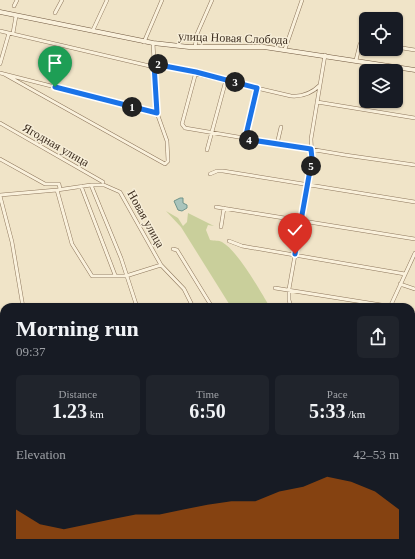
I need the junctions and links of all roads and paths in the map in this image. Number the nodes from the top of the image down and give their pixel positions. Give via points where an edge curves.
1 (17, 0) edge
2 (62, 0) edge
3 (107, 0) edge
4 (162, 0) edge
5 (212, 0) edge
6 (302, 0) edge
7 (14, 6) dead end
8 (0, 12) edge
9 (55, 13) dead end
10 (16, 16) junction
11 (93, 30) junction
12 (0, 31) edge
13 (11, 33) junction
14 (144, 42) junction
15 (154, 43) junction
16 (195, 47) junction
17 (359, 48) edge
18 (403, 48) edge
19 (285, 49) junction
20 (415, 50) edge
21 (325, 55) junction
22 (356, 60) junction
23 (0, 64) edge
24 (154, 65) junction
25 (415, 70) edge
26 (196, 72) junction
27 (0, 73) edge
28 (4, 74) junction
29 (226, 80) junction
30 (320, 85) junction
31 (257, 88) junction
32 (317, 102) junction
33 (157, 113) junction
34 (415, 118) edge
35 (0, 123) edge
36 (281, 127) dead end
37 (212, 133) junction
38 (245, 139) junction
39 (277, 144) junction
40 (311, 149) junction
41 (208, 150) dead end
42 (0, 159) edge
43 (415, 164) edge
44 (210, 174) dead end
45 (103, 182) dead end
46 (91, 185) junction
47 (307, 185) junction
48 (80, 186) junction
49 (59, 190) junction
50 (0, 195) edge
51 (415, 202) edge
52 (216, 207) dead end
53 (224, 208) junction
54 (301, 219) junction
55 (221, 227) dead end
56 (415, 238) edge
57 (229, 241) dead end
58 (173, 249) dead end
59 (415, 253) edge
60 (295, 254) junction
61 (161, 265) junction
62 (405, 274) junction
63 (115, 275) junction
64 (126, 276) junction
65 (400, 284) junction
66 (275, 288) dead end
67 (415, 289) edge
68 (289, 290) junction
69 (360, 301) joint
70 (22, 303) edge
71 (135, 303) edge
72 (191, 303) edge
73 (210, 303) edge
74 (290, 303) edge
75 (370, 303) edge
76 (393, 303) edge

1 - 7 street
2 - 9 street
3 - 11 street
4 - 14 street
5 - 16 street via 197,34
6 - 19 street
8 - 10 street, улица Новая Слобода
10 - 11 street, улица Новая Слобода
10 - 13 street
11 - 14 street, улица Новая Слобода
12 - 13 street
13 - 23 street
13 - 24 street
14 - 15 street, улица Новая Слобода
15 - 16 street, улица Новая Слобода
15 - 24 street
16 - 19 street, улица Новая Слобода
17 - 22 street
18 - 20 street
19 - 21 street, улица Новая Слобода
21 - 22 street
21 - 30 street
22 - 25 street
24 - 26 street
24 - 33 street
26 - 29 street
26 - 37 street via 183,126
27 - 28 street
28 - 33 street
28 - 33 street via 165,164 168,161 167,141
29 - 31 street
29 - 37 street
30 - 31 street via 312,92 298,96
30 - 32 street
31 - 38 street
32 - 34 street
32 - 40 street
35 - 45 street, Ягодная улица
36 - 39 street
37 - 38 street
37 - 41 street
38 - 39 street
39 - 40 street
40 - 43 street
40 - 47 street via 312,159
42 - 49 street via 44,184 59,184
44 - 47 street via 223,171
46 - 48 street
46 - 61 street, Новая улица via 110,187 120,192
46 - 64 street
47 - 51 street
47 - 54 street
48 - 49 street
48 - 63 street
49 - 50 street
49 - 63 street via 72,244 92,276
50 - 70 street via 12,242
52 - 53 street
53 - 54 street
53 - 55 street
54 - 56 street
54 - 60 street
57 - 60 street via 242,246
58 - 73 street via 177,250
59 - 62 street
60 - 62 street
60 - 68 street
61 - 64 street
61 - 72 street, Новая улица via 184,289
62 - 65 street
63 - 64 street
64 - 71 street
65 - 67 street
65 - 76 street
66 - 68 street
68 - 69 street
68 - 74 street
69 - 75 street

